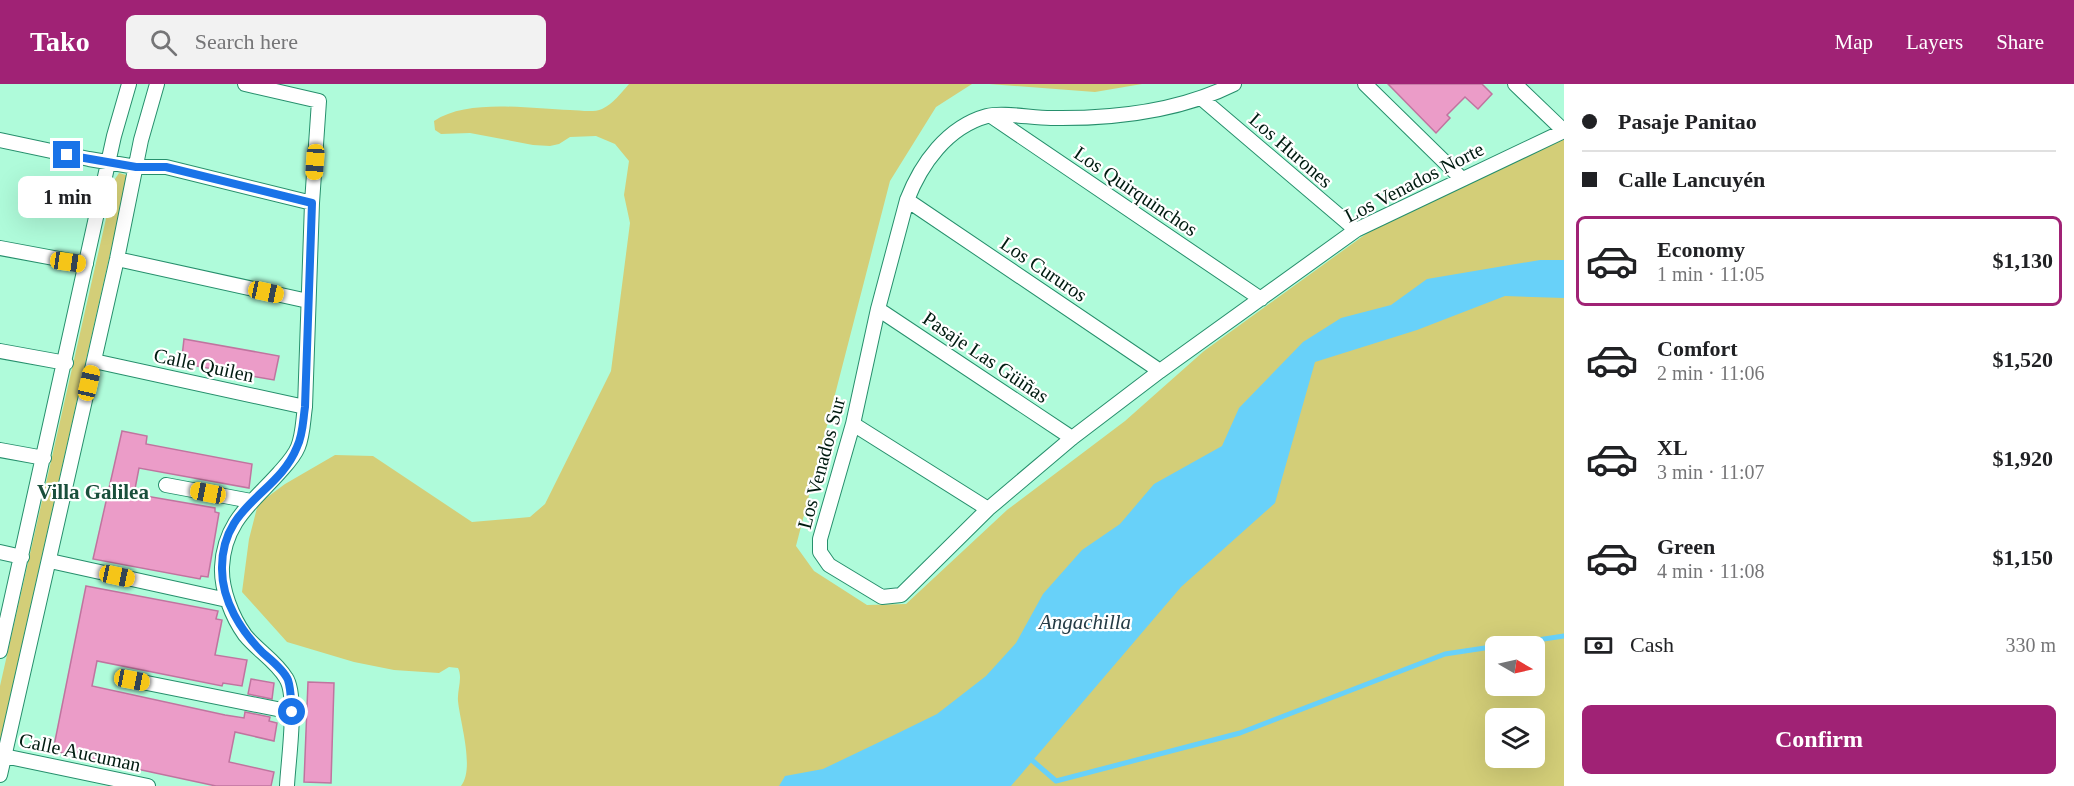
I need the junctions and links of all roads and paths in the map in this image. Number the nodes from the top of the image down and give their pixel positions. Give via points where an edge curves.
1 (129, 84) edge
2 (157, 84) edge
3 (245, 84) edge
4 (1234, 84) edge
5 (1365, 84) edge
6 (1515, 84) edge
7 (1201, 98) junction
8 (989, 115) junction
9 (1564, 131) edge
10 (0, 140) edge
11 (109, 162) junction
12 (136, 167) junction
13 (1461, 178) junction
14 (907, 200) junction
15 (312, 203) junction
16 (1356, 230) junction
17 (0, 248) edge
18 (117, 259) junction
19 (86, 264) junction
20 (1288, 281) joint
21 (1261, 299) junction
22 (308, 301) junction
23 (878, 309) junction
24 (0, 351) edge
25 (94, 361) junction
26 (66, 363) junction
27 (1160, 371) junction
28 (305, 407) junction
29 (854, 424) junction
30 (1072, 438) junction
31 (0, 450) edge
32 (44, 458) junction
33 (166, 485) dead end
34 (251, 501) junction
35 (988, 509) junction
36 (0, 552) edge
37 (22, 557) junction
38 (50, 561) junction
39 (227, 600) junction
40 (0, 651) edge
41 (132, 680) dead end
42 (292, 712) junction
43 (4, 756) junction
44 (0, 775) edge
45 (148, 786) edge
46 (287, 786) edge

1 - 11 street
2 - 12 street
3 - 15 street via 319,101
4 - 7 street, Los Venados Sur
5 - 13 street
6 - 9 street
7 - 8 street, Los Venados Sur via 1102,117
7 - 16 street, Los Hurones
8 - 14 street, Los Venados Sur via 960,129 934,152
8 - 21 street, Los Quirquinchos
9 - 13 street, Los Venados Norte
10 - 11 street
11 - 12 street
11 - 19 street
12 - 15 street via 166,167
12 - 18 street
13 - 16 street, Los Venados Norte
14 - 23 street, Los Venados Sur
14 - 27 street, Los Cururos
15 - 22 street
16 - 20 street, Los Venados Norte
17 - 19 street
18 - 22 street
18 - 25 street
19 - 26 street
20 - 21 street, Los Venados Sur
21 - 27 street, Los Venados Sur
22 - 28 street
23 - 29 street, Los Venados Sur
23 - 30 street, Pasaje Las Güiñas
24 - 26 street
25 - 28 street, Calle Quilen
25 - 38 street
26 - 32 street
27 - 30 street, Los Venados Sur
28 - 34 street via 297,448 289,462
29 - 35 street
29 - 35 street, Los Venados Sur via 820,539 820,552 830,565 882,597 896,597
30 - 35 street, Los Venados Sur
31 - 32 street
32 - 37 street
33 - 34 street
34 - 39 street via 232,526 224,547 222,570
36 - 37 street
37 - 40 street
38 - 39 street
38 - 43 street
39 - 42 street via 245,634 287,679
41 - 42 street
42 - 46 street
43 - 44 street
43 - 45 street, Calle Aucuman

